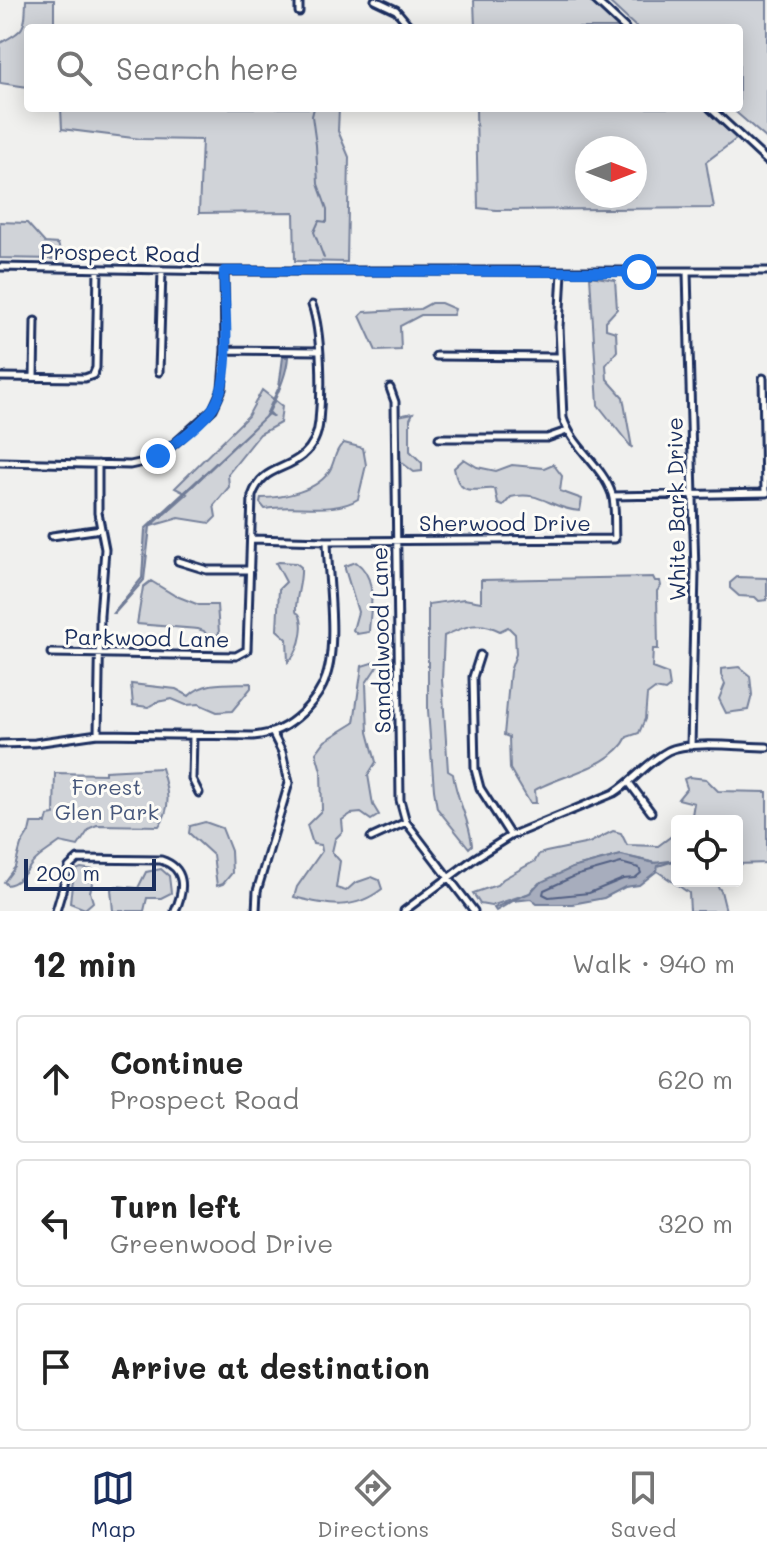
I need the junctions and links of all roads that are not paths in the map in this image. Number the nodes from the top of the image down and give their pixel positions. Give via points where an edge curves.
1 (299, 0) edge
2 (375, 0) edge
3 (595, 0) edge
4 (299, 12) dead end
5 (408, 24) edge
6 (621, 24) edge
7 (714, 112) edge
8 (767, 161) edge
9 (0, 267) edge
10 (98, 270) junction
11 (162, 271) junction
12 (224, 271) junction
13 (767, 271) edge
14 (562, 272) junction
15 (687, 272) junction
16 (312, 305) dead end
17 (35, 321) dead end
18 (225, 350) junction
19 (319, 351) junction
20 (436, 356) dead end
21 (560, 357) junction
22 (159, 372) dead end
23 (0, 377) edge
24 (34, 377) junction
25 (763, 378) dead end
26 (390, 388) dead end
27 (567, 431) junction
28 (439, 438) dead end
29 (0, 462) edge
30 (98, 464) junction
31 (766, 493) edge
32 (693, 495) junction
33 (613, 496) junction
34 (101, 529) junction
35 (52, 536) dead end
36 (251, 539) junction
37 (395, 539) junction
38 (327, 541) junction
39 (178, 561) dead end
40 (250, 570) junction
41 (51, 653) dead end
42 (100, 654) junction
43 (480, 655) dead end
44 (98, 734) junction
45 (273, 734) junction
46 (193, 736) junction
47 (0, 744) edge
48 (691, 746) junction
49 (767, 747) edge
50 (630, 784) junction
51 (199, 793) dead end
52 (651, 812) dead end
53 (406, 822) junction
54 (510, 836) junction
55 (371, 838) dead end
56 (449, 878) junction
57 (56, 911) edge
58 (175, 911) edge
59 (256, 911) edge
60 (404, 911) edge
61 (474, 911) edge

1 - 4 street
2 - 5 street via 396,10
3 - 6 street
7 - 8 street
9 - 10 street, Prospect Road
10 - 11 street, Prospect Road
10 - 24 street via 93,375
11 - 12 street, Prospect Road
11 - 22 street
12 - 14 street, Prospect Road
12 - 18 street
13 - 15 street, Prospect Road
14 - 15 street, Prospect Road
14 - 21 street
15 - 32 street, White Bark Drive
16 - 19 street, Parkwood Lane
17 - 24 street
18 - 19 street
18 - 30 street via 222,389 213,409 153,460
19 - 36 street, Parkwood Lane via 319,424 314,440 303,455 256,485
20 - 21 street
21 - 27 street
23 - 24 street
25 - 31 street
26 - 37 street, Sandalwood Lane via 395,402
27 - 28 street via 547,438
27 - 33 street
29 - 30 street
30 - 34 street
31 - 32 street
32 - 33 street
32 - 48 street, White Bark Drive
33 - 37 street, Sherwood Drive via 615,539
34 - 35 street
34 - 42 street via 105,549
36 - 38 street, Sherwood Drive
36 - 40 street, Parkwood Lane
37 - 38 street, Sherwood Drive
37 - 53 street, Sandalwood Lane via 400,800
38 - 45 street via 331,648 326,680 312,703
39 - 40 street via 207,570
40 - 42 street, Parkwood Lane via 248,643 242,655
41 - 42 street, Parkwood Lane
42 - 44 street
43 - 54 street via 473,677 475,769 480,788
44 - 46 street
44 - 47 street
45 - 46 street
45 - 59 street via 289,783 257,891
46 - 51 street via 192,779
48 - 49 street
48 - 50 street via 670,749
50 - 52 street
50 - 54 street
53 - 55 street
53 - 56 street, Sandalwood Lane
54 - 56 street
56 - 60 street
56 - 61 street, Sandalwood Lane
57 - 58 street via 69,867 78,859 171,864 181,873

